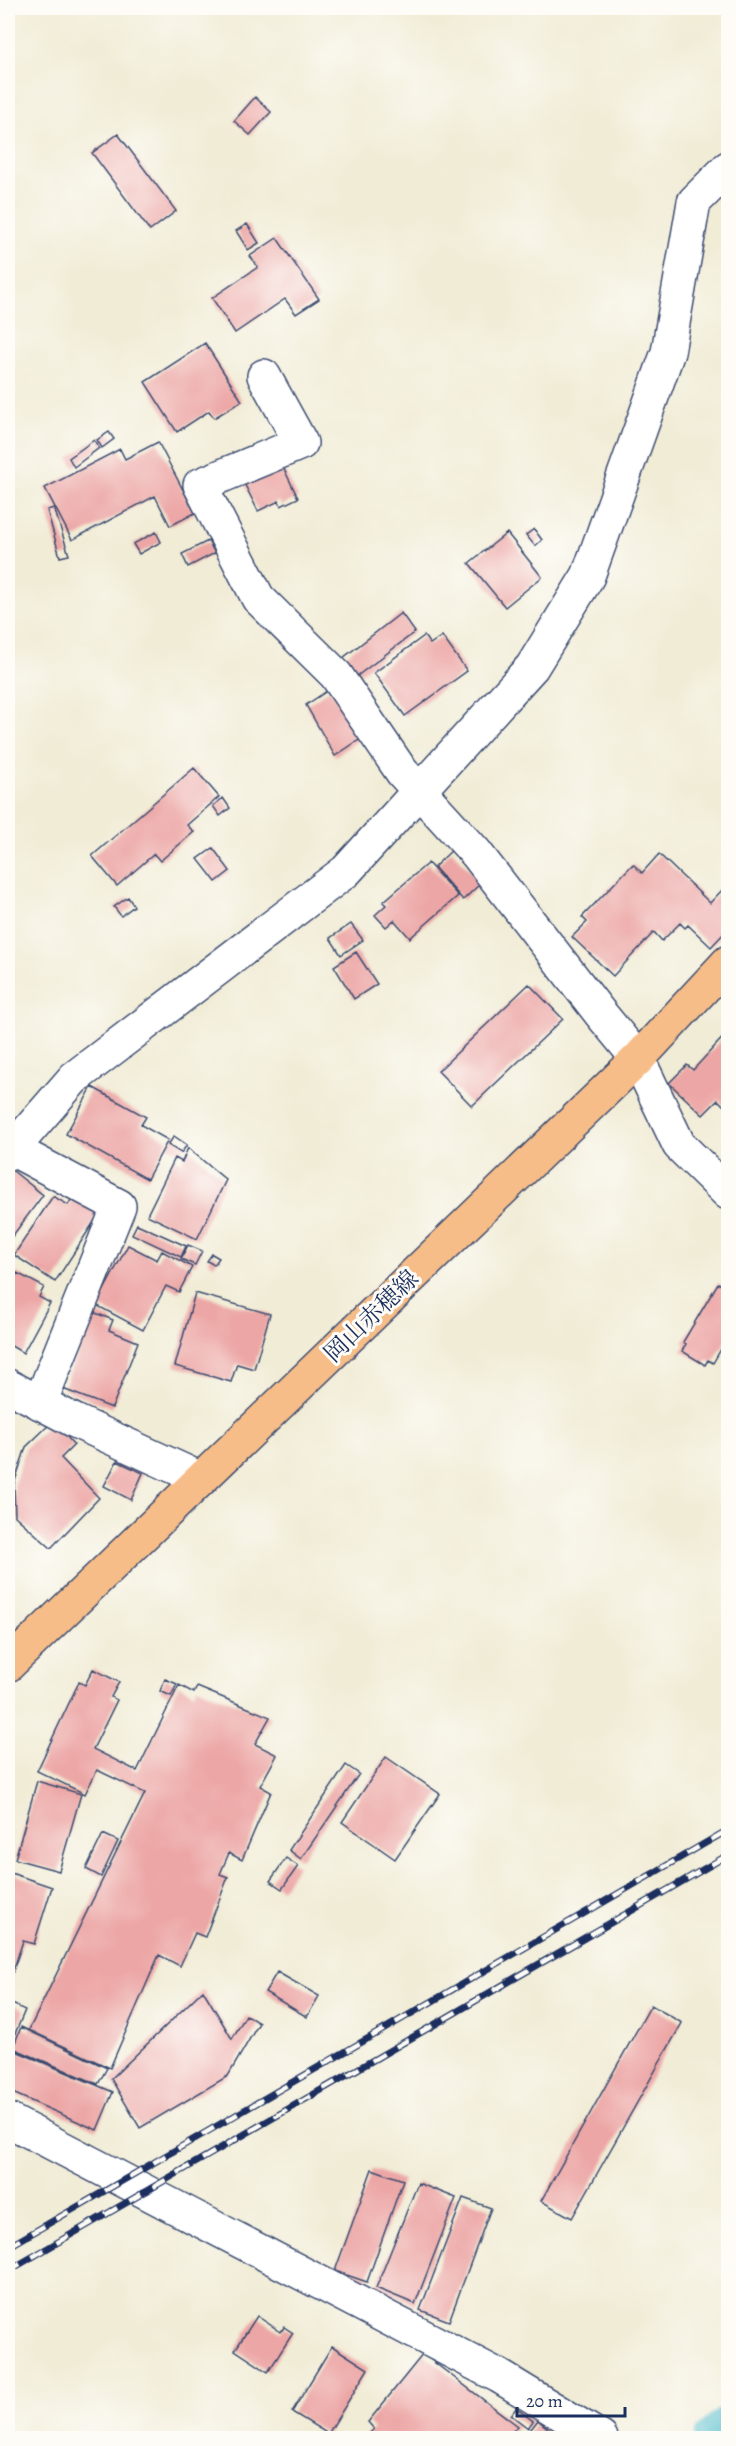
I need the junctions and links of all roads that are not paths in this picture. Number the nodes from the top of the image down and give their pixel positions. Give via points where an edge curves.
1 (729, 168) edge
2 (264, 376) dead end
3 (418, 790) junction
4 (729, 962) edge
5 (638, 1059) junction
6 (10, 1151) edge
7 (729, 1193) edge
8 (8, 1386) edge
9 (40, 1403) junction
10 (201, 1479) junction
11 (8, 1665) edge
12 (8, 2120) edge
13 (601, 2439) edge

1 - 3 street via 694,202 668,352 588,576 532,667
2 - 3 street via 301,443 200,485 258,598 336,675
3 - 5 street via 476,853
3 - 6 street via 346,870 74,1078
4 - 5 main road, 岡山赤穂線
5 - 7 street via 679,1145
5 - 10 main road, 岡山赤穂線
6 - 9 street via 119,1206
8 - 9 street
9 - 10 street
10 - 11 main road, 岡山赤穂線
12 - 13 street via 499,2376

